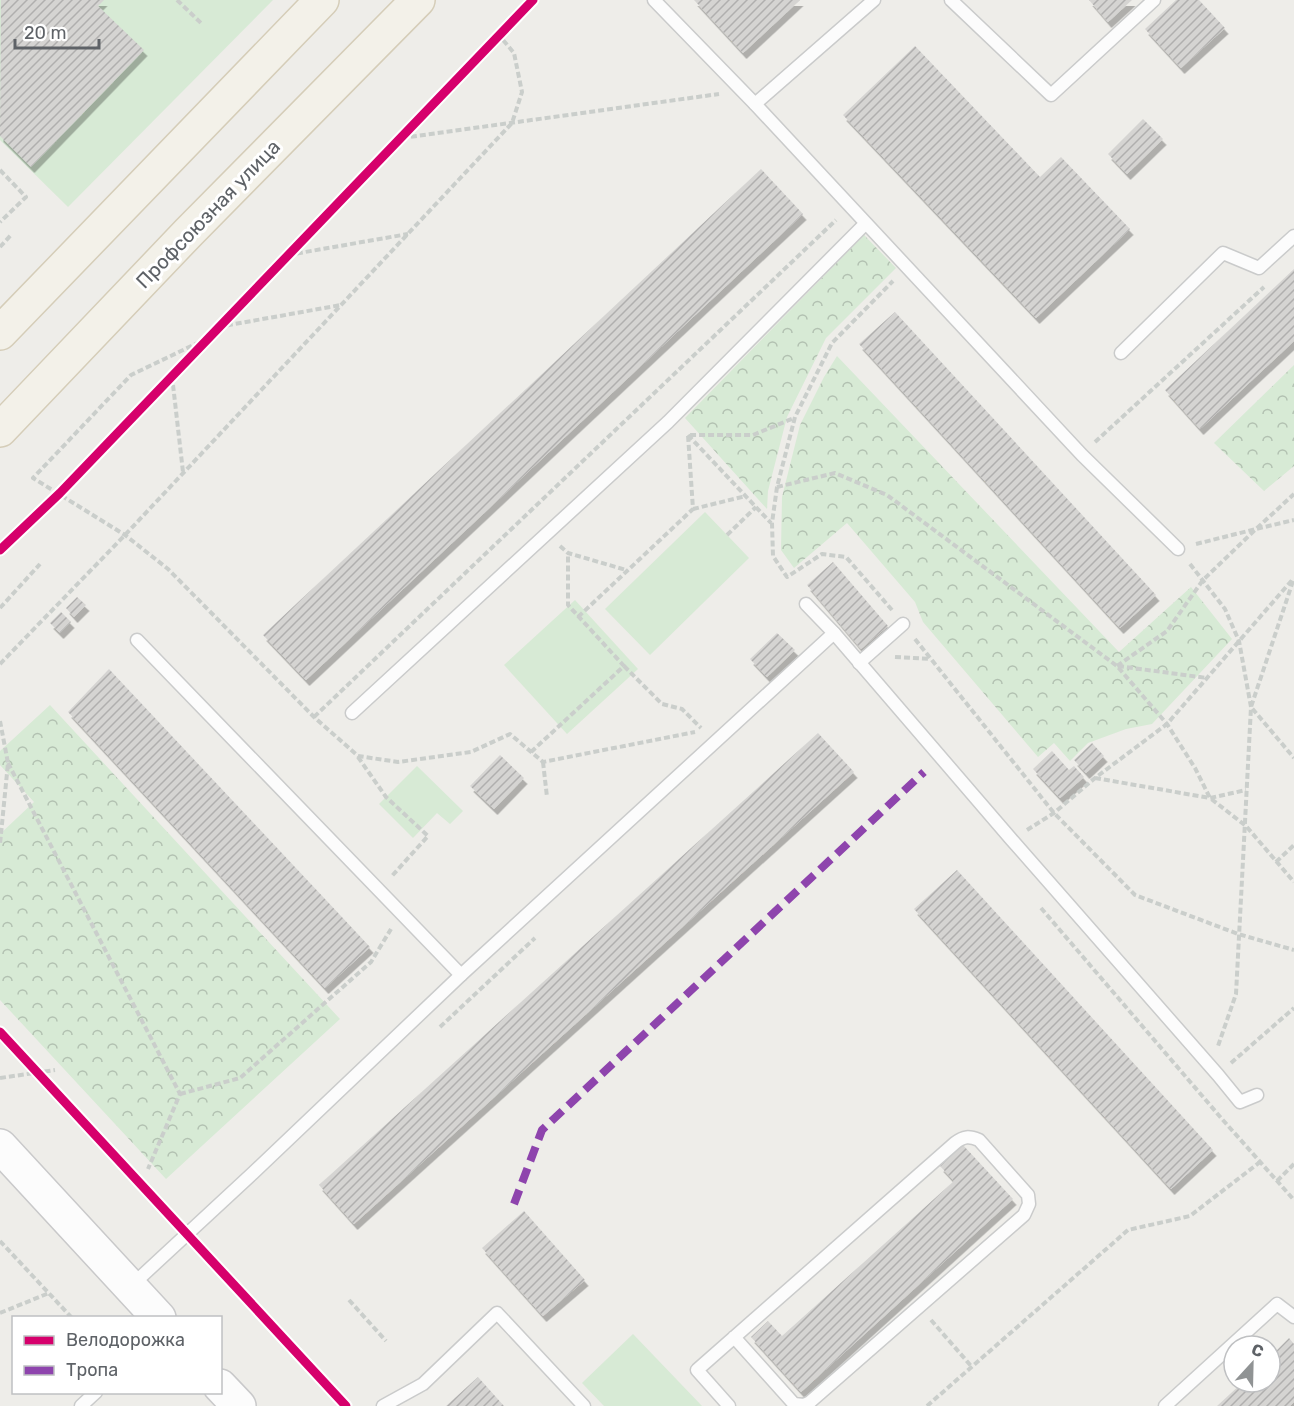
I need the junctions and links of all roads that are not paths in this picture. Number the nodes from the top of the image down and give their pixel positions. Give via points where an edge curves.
1 (322, 0) edge
2 (418, 0) edge
3 (654, 0) edge
4 (874, 0) edge
5 (951, 0) edge
6 (1154, 0) edge
7 (755, 104) junction
8 (865, 224) junction
9 (1294, 236) edge
10 (0, 333) edge
11 (1121, 353) dead end
12 (0, 430) edge
13 (1178, 549) road end
14 (806, 604) dead end
15 (903, 624) road end
16 (834, 633) junction
17 (137, 640) dead end
18 (859, 663) junction
19 (352, 713) dead end
20 (461, 975) junction
21 (1257, 1095) dead end
22 (0, 1146) edge
23 (130, 1287) junction
24 (158, 1316) edge
25 (1294, 1317) edge
26 (734, 1337) junction
27 (222, 1388) edge
28 (94, 1394) edge
29 (81, 1406) edge
30 (239, 1406) edge
31 (383, 1406) edge
32 (584, 1406) edge
33 (729, 1406) edge
34 (1165, 1406) edge

1 - 10 main road
2 - 12 main road, Профсоюзная улица
3 - 7 lane
4 - 7 lane
5 - 6 lane via 1051,95
7 - 8 lane
8 - 13 lane via 1082,455
8 - 19 lane via 668,422
9 - 11 lane via 1259,268 1223,253
14 - 16 lane
15 - 18 lane
16 - 18 lane
16 - 20 lane
17 - 20 lane
18 - 21 lane via 1240,1102
20 - 23 lane
22 - 23 main road
23 - 24 main road
25 - 34 lane via 1277,1304
26 - 26 lane via 961,1138 979,1140 1028,1195 1024,1215 804,1405 787,1398
26 - 33 lane via 697,1370
27 - 30 main road
28 - 29 lane
31 - 32 lane via 423,1384 497,1313

